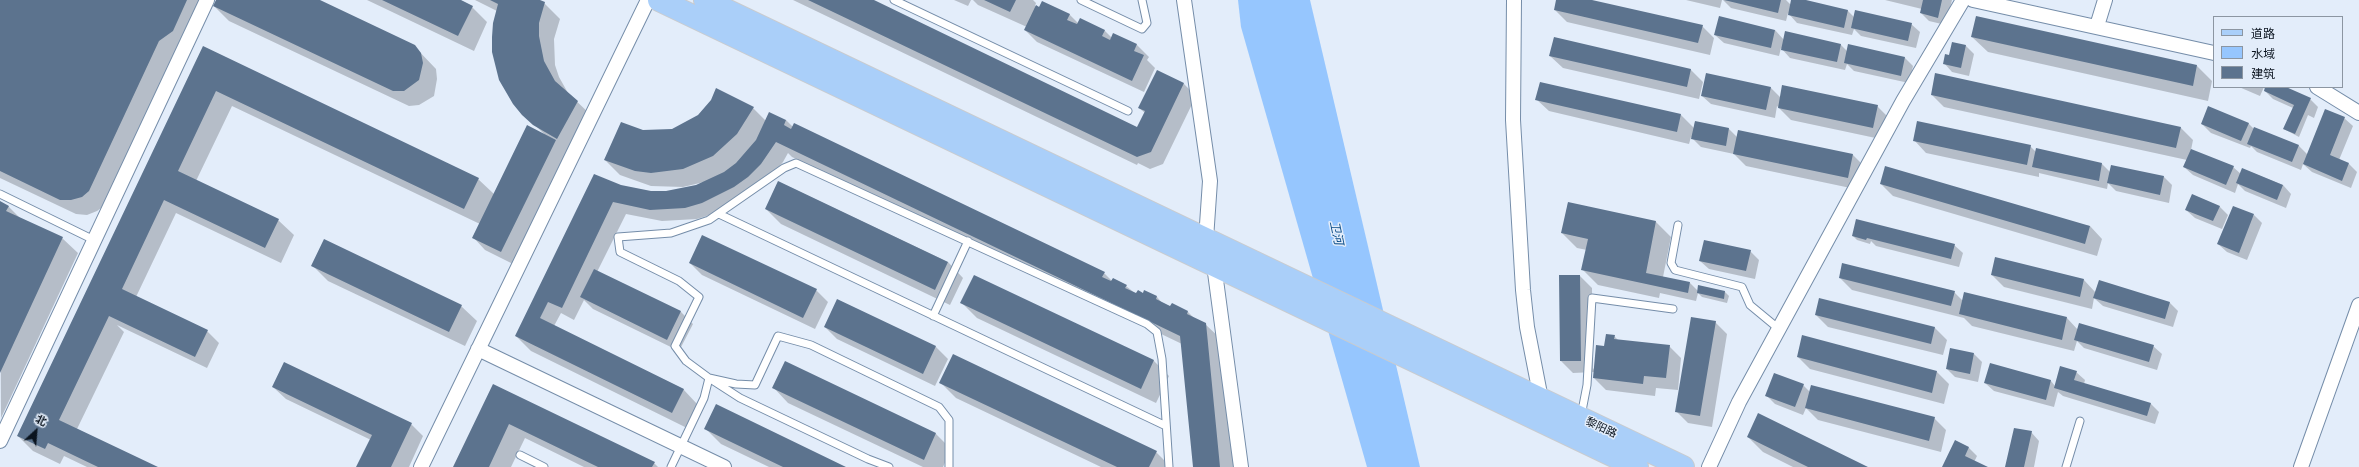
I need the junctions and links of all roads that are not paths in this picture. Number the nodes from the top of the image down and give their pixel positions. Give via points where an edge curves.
1 (207, 0) edge
2 (648, 0) edge
3 (659, 0) edge
4 (705, 0) edge
5 (894, 0) edge
6 (1082, 0) edge
7 (1142, 0) edge
8 (1184, 0) edge
9 (1514, 0) edge
10 (1963, 0) edge
11 (1973, 0) edge
12 (2105, 0) edge
13 (2097, 26) junction
14 (2213, 53) edge
15 (2319, 88) edge
16 (1128, 111) dead end
17 (2359, 114) edge
18 (0, 194) edge
19 (718, 214) junction
20 (1678, 225) dead end
21 (1206, 239) junction
22 (94, 240) junction
23 (968, 241) junction
24 (1223, 262) junction
25 (2359, 305) edge
26 (1673, 309) dead end
27 (933, 316) junction
28 (1779, 329) junction
29 (478, 349) junction
30 (709, 378) junction
31 (1516, 398) junction
32 (1541, 399) junction
33 (1581, 418) junction
34 (2080, 420) dead end
35 (1166, 426) junction
36 (0, 441) edge
37 (681, 446) junction
38 (520, 455) dead end
39 (421, 467) edge
40 (544, 467) edge
41 (671, 467) edge
42 (724, 467) edge
43 (889, 467) edge
44 (949, 467) edge
45 (1169, 467) edge
46 (1241, 467) edge
47 (1637, 467) edge
48 (1683, 467) edge
49 (1709, 467) edge
50 (2066, 467) edge
51 (2301, 467) edge

1 - 22 street
2 - 29 street
3 - 24 main road
4 - 21 main road
5 - 16 lane
6 - 7 lane via 1142,29 1147,23
8 - 21 street via 1210,181
9 - 32 street via 1513,120 1524,290 1527,327
10 - 28 street via 1903,101
11 - 13 street
12 - 13 street
13 - 14 street
15 - 17 street
18 - 22 lane
19 - 23 lane via 784,168 796,163
19 - 27 lane
19 - 30 lane via 709,220 670,233 618,237 620,252 679,282 699,297 675,346 686,362
20 - 28 lane via 1671,263 1675,270 1742,287 1750,305
21 - 24 main road
22 - 36 street
23 - 27 lane
23 - 35 lane via 1147,324 1157,332 1162,360
24 - 31 main road
24 - 46 street
25 - 51 street
26 - 33 lane via 1592,298 1587,385
27 - 35 lane
28 - 49 street via 1739,402
29 - 37 street
29 - 39 street
30 - 37 lane via 704,398
30 - 43 lane via 740,398
30 - 44 lane via 755,385 778,336 811,345 939,407 948,420
31 - 32 main road, 黎阳路
31 - 47 main road, 黎阳路
32 - 33 main road, 黎阳路
33 - 48 main road, 黎阳路
34 - 50 lane
35 - 45 lane
37 - 41 lane
37 - 42 street
38 - 40 lane

